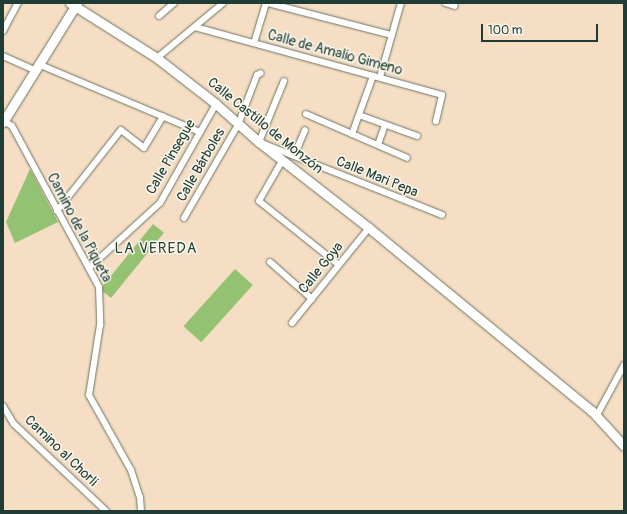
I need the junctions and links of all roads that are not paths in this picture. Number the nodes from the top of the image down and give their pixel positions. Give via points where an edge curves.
1 (18, 3) edge
2 (174, 3) edge
3 (223, 3) edge
4 (267, 3) edge
5 (400, 3) edge
6 (445, 3) edge
7 (74, 4) edge
8 (456, 6) dead end
9 (159, 16) dead end
10 (195, 27) junction
11 (3, 31) edge
12 (392, 35) junction
13 (254, 43) junction
14 (3, 56) edge
15 (157, 58) junction
16 (37, 67) junction
17 (261, 73) dead end
18 (376, 77) junction
19 (284, 81) dead end
20 (216, 104) junction
21 (306, 114) dead end
22 (163, 116) junction
23 (359, 116) junction
24 (436, 121) dead end
25 (4, 122) edge
26 (238, 125) junction
27 (385, 125) junction
28 (305, 130) dead end
29 (200, 132) junction
30 (352, 134) junction
31 (417, 136) dead end
32 (259, 142) junction
33 (378, 145) junction
34 (294, 156) junction
35 (407, 158) dead end
36 (282, 161) junction
37 (58, 212) junction
38 (442, 215) dead end
39 (184, 218) dead end
40 (369, 228) junction
41 (270, 262) dead end
42 (339, 265) junction
43 (89, 268) junction
44 (312, 299) junction
45 (292, 324) dead end
46 (624, 365) edge
47 (3, 406) edge
48 (597, 415) junction
49 (624, 446) edge
50 (106, 511) edge
51 (141, 511) edge

1 - 11 street
2 - 9 street
3 - 10 street
4 - 12 street
4 - 13 street
5 - 12 street
6 - 8 street
7 - 15 main road, Calle Castillo de Monzón
7 - 16 main road
10 - 13 street, Calle de Amalio Gimeno
10 - 15 street
12 - 18 street
13 - 18 street, Calle de Amalio Gimeno
14 - 16 street
15 - 20 main road, Calle Castillo de Monzón
16 - 22 street
16 - 25 main road
17 - 26 street, Calle Bárboles via 257,75
18 - 23 street
18 - 24 street, Calle de Amalio Gimeno via 442,95
19 - 32 street
20 - 26 main road, Calle Castillo de Monzón
20 - 29 street, Calle Pinsegue
21 - 30 street
22 - 29 street
22 - 37 street via 144,148 121,130
23 - 27 street
23 - 30 street
25 - 37 street, Camino de la Piqueta via 12,126
26 - 32 main road, Calle Castillo de Monzón
26 - 39 street, Calle Bárboles
27 - 31 street
27 - 33 street
28 - 34 street
29 - 43 street, Calle Pinsegue via 160,203
30 - 33 street
32 - 34 street, Calle Mari Pepa
32 - 36 main road, Calle Castillo de Monzón
33 - 35 street
34 - 38 street, Calle Mari Pepa
36 - 40 main road, Calle Castillo de Monzón
36 - 42 street via 259,200
37 - 43 street, Camino de la Piqueta
40 - 42 street, Calle Goya
40 - 48 main road, Calle Castillo de Monzón
41 - 44 street
42 - 44 street, Calle Goya
43 - 51 street, Camino de la Piqueta via 99,287 101,301 89,395 131,470 140,497
44 - 45 street, Calle Goya
46 - 48 street
47 - 50 street, Camino al Chorli via 14,424
48 - 49 main road, Calle Castillo de Monzón

